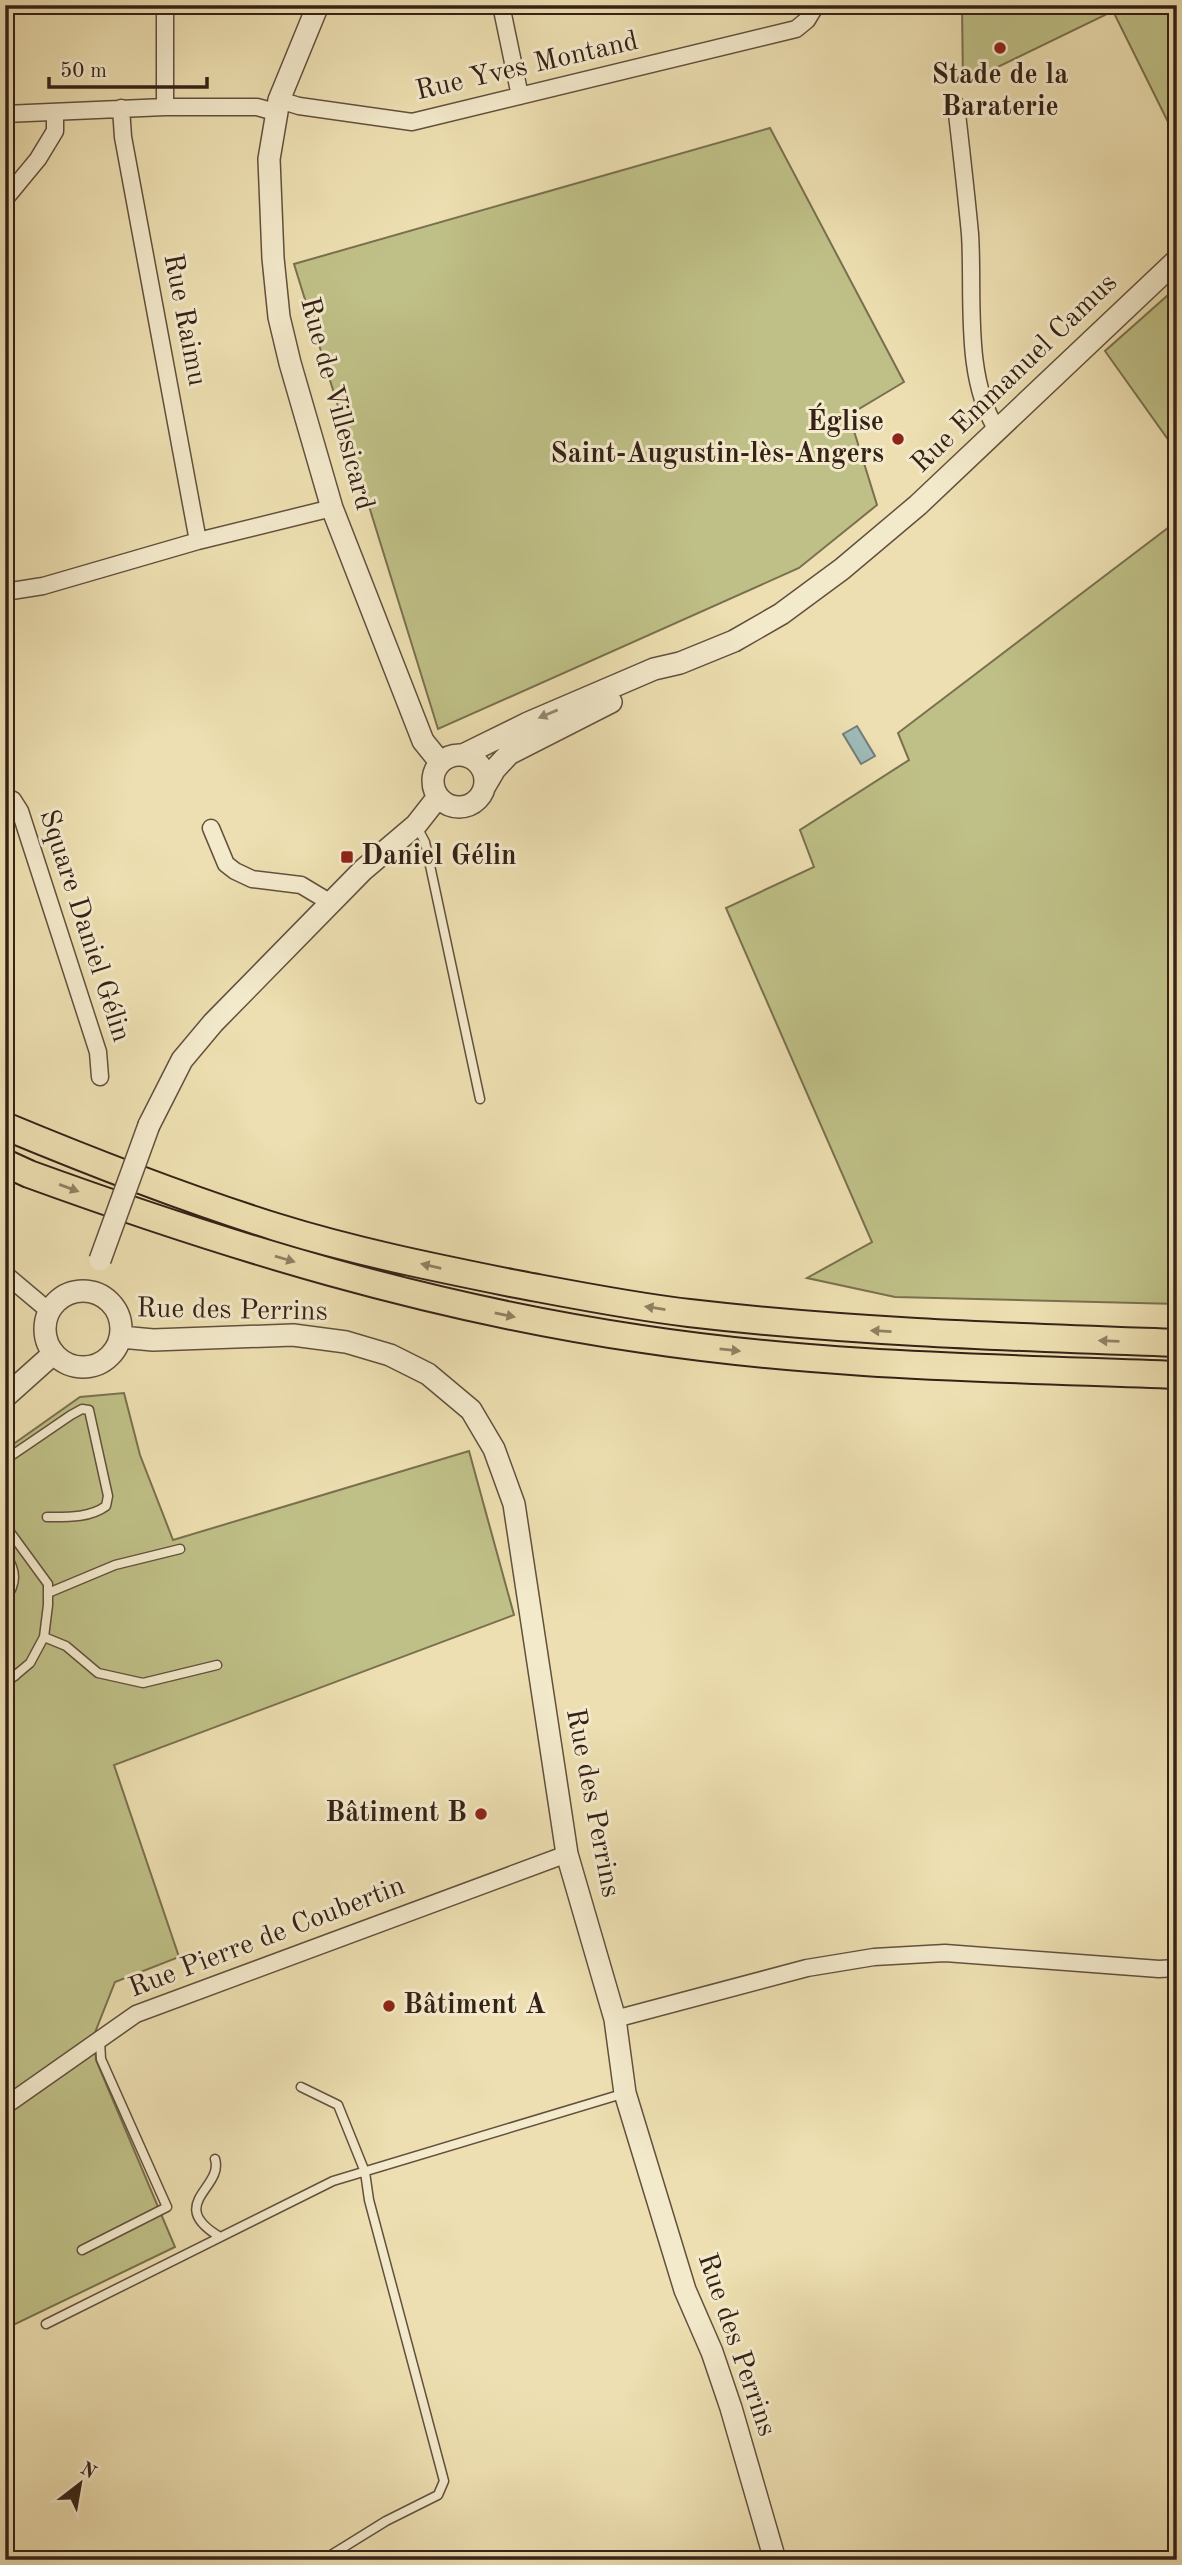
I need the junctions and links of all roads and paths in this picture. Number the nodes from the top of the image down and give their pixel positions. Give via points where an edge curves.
1 (165, 5) edge
2 (318, 5) edge
3 (501, 5) edge
4 (817, 5) edge
5 (520, 96) junction
6 (956, 105) dead end
7 (277, 106) junction
8 (165, 107) junction
9 (121, 108) junction
10 (55, 112) junction
11 (5, 114) edge
12 (5, 199) edge
13 (1177, 260) edge
14 (997, 430) junction
15 (332, 508) junction
16 (198, 541) junction
17 (7, 587) edge
18 (680, 663) junction
19 (463, 755) junction
20 (440, 762) junction
21 (485, 786) junction
22 (5, 797) edge
23 (438, 797) junction
24 (416, 825) junction
25 (211, 828) dead end
26 (331, 903) junction
27 (100, 1077) dead end
28 (480, 1099) dead end
29 (5, 1126) edge
30 (5, 1163) edge
31 (5, 1273) edge
32 (95, 1293) junction
33 (48, 1311) junction
34 (121, 1337) junction
35 (1177, 1343) edge
36 (53, 1354) junction
37 (1177, 1375) edge
38 (5, 1397) edge
39 (5, 1460) edge
40 (47, 1517) dead end
41 (9, 1532) dead end
42 (17, 1542) junction
43 (180, 1549) dead end
44 (5, 1552) edge
45 (48, 1593) junction
46 (5, 1600) edge
47 (44, 1637) junction
48 (5, 1664) edge
49 (217, 1665) dead end
50 (15, 1676) junction
51 (5, 1684) edge
52 (567, 1854) junction
53 (1177, 1968) edge
54 (615, 2019) junction
55 (99, 2038) junction
56 (301, 2087) dead end
57 (625, 2093) junction
58 (5, 2106) edge
59 (215, 2159) dead end
60 (365, 2172) junction
61 (220, 2237) junction
62 (82, 2250) dead end
63 (46, 2324) dead end
64 (323, 2560) edge
65 (775, 2560) edge

1 - 8 street
2 - 7 street, Rue de Villesicard
3 - 5 street
4 - 5 street, Rue Yves Montand via 796,29
5 - 7 street, Rue Yves Montand via 412,122
6 - 14 street via 970,233 976,372 986,413
7 - 8 street, Rue Yves Montand
7 - 15 street, Rue de Villesicard via 269,159 279,317
8 - 9 street, Rue Yves Montand
9 - 10 street, Rue Yves Montand
9 - 16 street, Rue Raimu
10 - 11 street, Rue Yves Montand
10 - 12 street via 55,131
13 - 14 street, Rue Emmanuel Camus
14 - 18 street, Rue Emmanuel Camus via 918,505 781,614
15 - 16 street
15 - 20 street, Rue de Villesicard via 423,741
16 - 17 street via 43,586
18 -> 19 street, Rue Emmanuel Camus via 527,723
18 - 21 street, Rue Emmanuel Camus via 660,678 509,754
19 - 20 street
19 - 21 street via 481,765
20 - 23 street via 433,778
21 - 23 street via 476,802 467,806 447,805
22 - 27 street, Square Daniel Gélin via 20,811 98,1052
23 - 24 street
24 - 26 street
24 - 28 lane via 425,842
25 - 26 street via 226,864 235,871 252,879 300,885
26 - 32 street, bridge via 182,1060 149,1125 96,1272
35 -> 29 highway via 813,1327 583,1297 446,1270 289,1231
30 -> 37 highway via 200,1235 451,1304 544,1323 834,1360
31 - 33 street
32 - 33 street via 74,1292
32 - 34 street via 119,1315
33 - 36 street via 44,1333
34 - 36 street via 109,1358 86,1368 62,1362
34 - 52 street, Rue des Perrins via 293,1335 346,1342 428,1374 471,1410 495,1449 514,1504
36 - 38 street
39 - 40 lane via 71,1415 89,1410 108,1496 106,1506 97,1513
41 - 42 lane
42 - 44 lane
42 - 45 lane via 48,1584
43 - 45 lane via 115,1565
44 - 46 lane via 15,1579
45 - 47 lane
47 - 49 lane via 66,1647 97,1673 143,1683
47 - 50 lane via 30,1663
48 - 50 lane
50 - 51 lane
52 - 54 street, Rue des Perrins
52 - 55 street, Rue Pierre de Coubertin via 136,2014
53 - 54 street via 945,1953 874,1956 807,1968
54 - 57 street, Rue des Perrins
55 - 58 street, Rue Pierre de Coubertin
55 - 62 lane via 101,2059 167,2207
56 - 60 lane via 338,2105
57 - 60 lane
57 - 65 street, Rue des Perrins via 685,2290 731,2408
59 - 61 lane via 215,2175 199,2195 197,2206 206,2228
60 - 61 lane via 333,2181
60 - 64 lane via 444,2481 438,2495
61 - 63 lane

